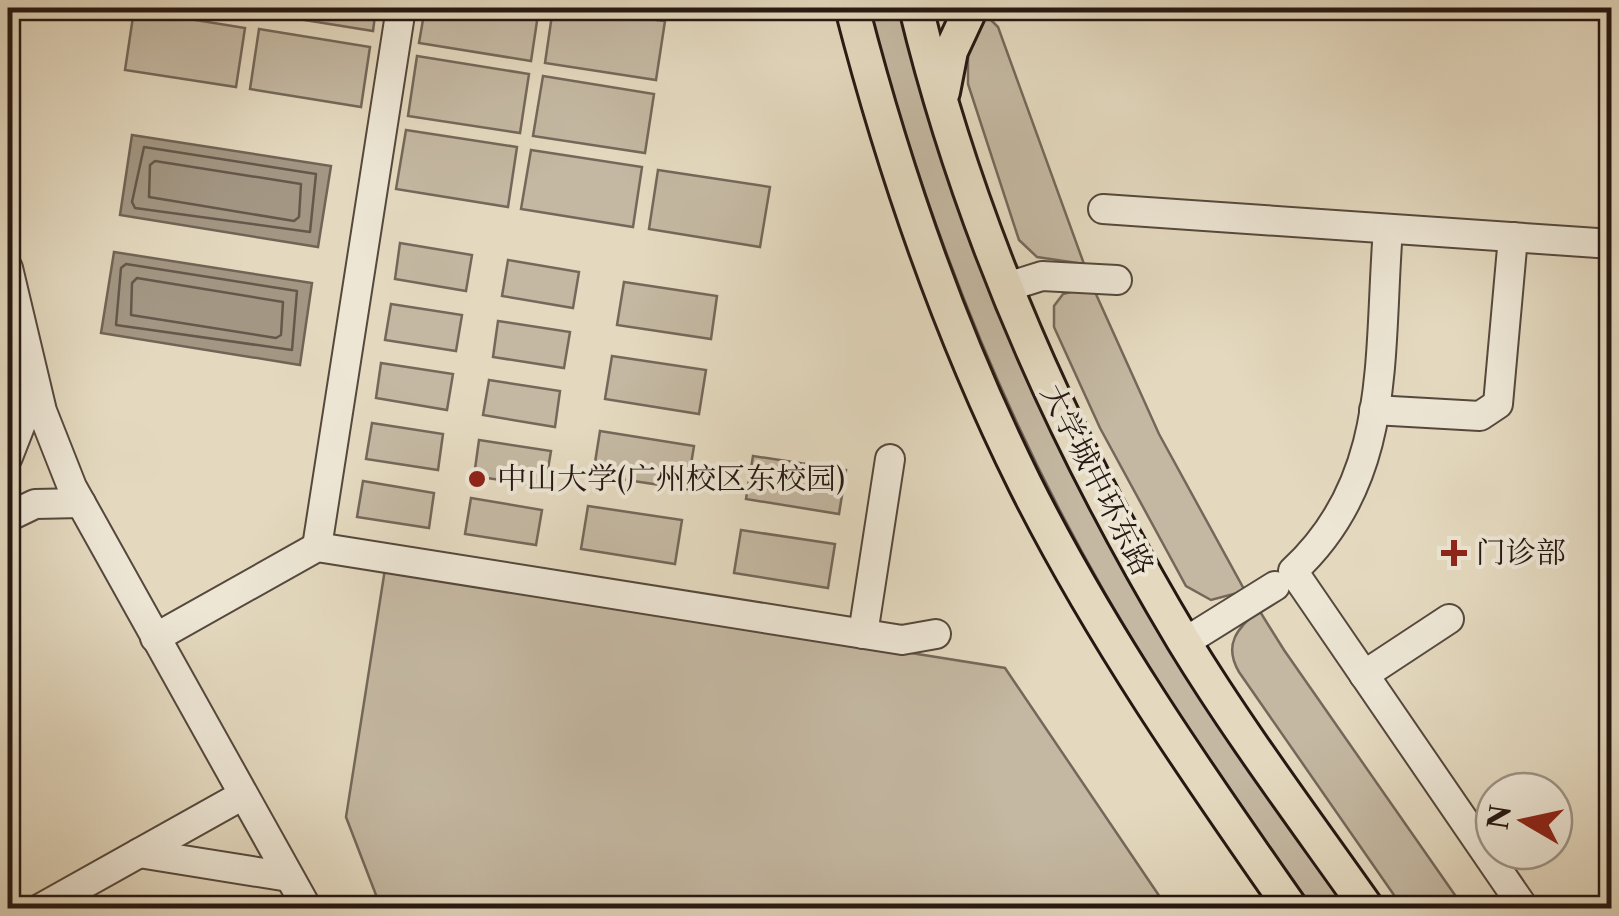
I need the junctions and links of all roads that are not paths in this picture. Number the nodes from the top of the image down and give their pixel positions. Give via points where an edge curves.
1 (401, 8) edge
2 (852, 8) edge
3 (916, 8) edge
4 (971, 8) edge
5 (942, 101) junction
6 (1103, 210) dead end
7 (1388, 229) junction
8 (1513, 237) junction
9 (1612, 244) edge
10 (8, 268) edge
11 (1117, 280) dead end
12 (1006, 288) junction
13 (36, 388) junction
14 (1374, 410) junction
15 (8, 457) edge
16 (890, 458) dead end
17 (81, 503) junction
18 (8, 517) edge
19 (317, 547) junction
20 (1274, 586) dead end
21 (1448, 619) dead end
22 (864, 634) junction
23 (936, 634) dead end
24 (156, 638) junction
25 (1185, 642) junction
26 (1364, 675) junction
27 (244, 795) junction
28 (139, 853) junction
29 (289, 877) junction
30 (40, 908) edge
31 (307, 908) edge
32 (1291, 908) edge
33 (1367, 908) edge
34 (1524, 908) edge

1 - 19 lane
2 - 32 main road, 大学城中环东路 via 928,255 1026,485 1132,675
3 - 5 main road, 大学城中环东路
4 - 5 main road via 951,51
5 - 12 main road, 大学城中环东路
6 - 7 lane
7 - 8 lane
7 - 14 lane
8 - 9 lane
8 - 14 lane via 1498,404 1480,416
10 - 13 lane
11 - 12 lane via 1042,276
12 - 25 main road, 大学城中环东路 via 1081,456
13 - 15 lane
13 - 17 lane via 54,448
14 - 26 lane via 1352,498 1325,540 1293,571
16 - 22 lane
17 - 18 lane via 36,504
17 - 24 lane
19 - 22 lane
19 - 24 lane
20 - 25 lane
21 - 26 lane
22 - 23 lane via 902,640
24 - 27 lane
25 - 33 main road, 大学城中环东路
26 - 34 lane
27 - 28 lane
27 - 29 lane
28 - 29 lane
28 - 30 lane
29 - 31 lane

